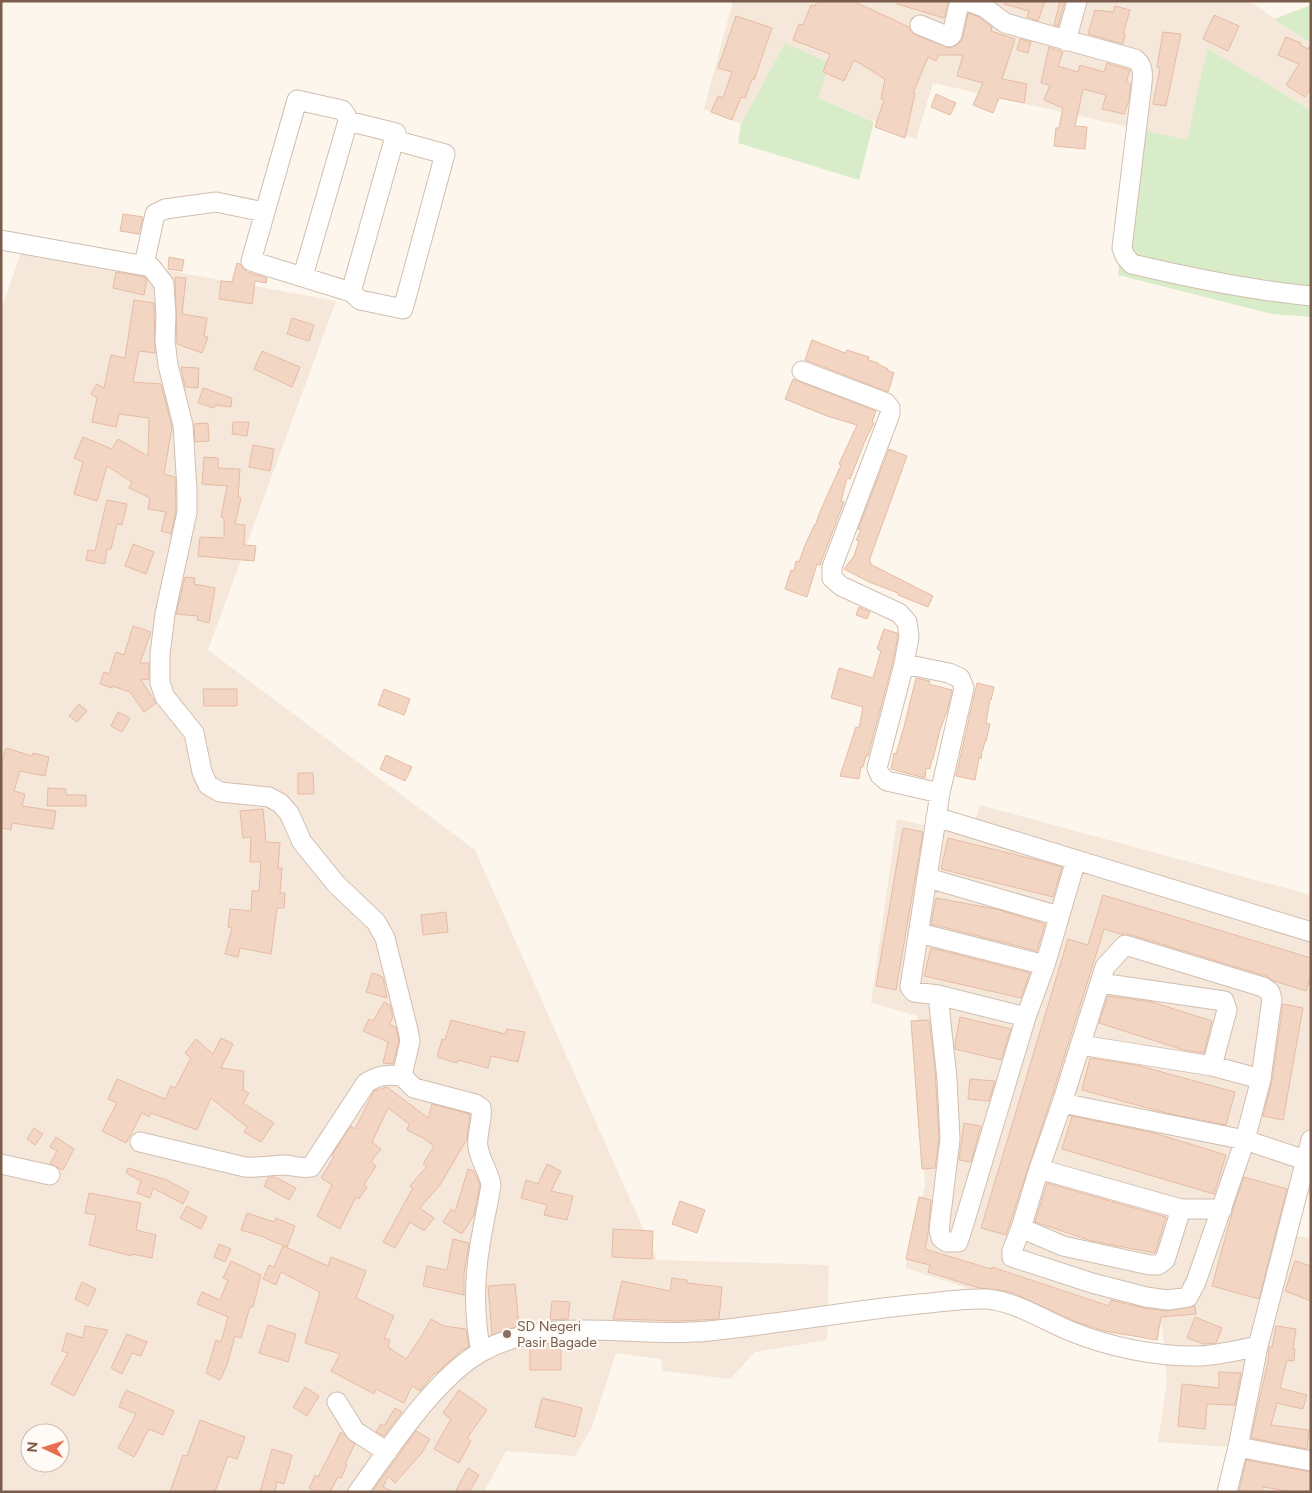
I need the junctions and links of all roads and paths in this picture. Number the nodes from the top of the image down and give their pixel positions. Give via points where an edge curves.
1 (966, 1) edge
2 (1077, 1) edge
3 (920, 26) dead end
4 (1066, 41) junction
5 (348, 121) junction
6 (394, 140) junction
7 (264, 212) junction
8 (1, 240) edge
9 (144, 265) junction
10 (303, 276) junction
11 (352, 292) junction
12 (1311, 296) edge
13 (802, 371) dead end
14 (904, 664) junction
15 (940, 793) junction
16 (936, 817) junction
17 (1076, 860) junction
18 (928, 878) junction
19 (1059, 916) junction
20 (1311, 932) edge
21 (919, 933) junction
22 (1046, 965) junction
23 (1100, 984) junction
24 (938, 995) junction
25 (1026, 1017) junction
26 (1081, 1045) junction
27 (1212, 1066) junction
28 (402, 1076) junction
29 (1261, 1079) junction
30 (1062, 1103) junction
31 (1245, 1140) junction
32 (1311, 1140) edge
33 (140, 1142) dead end
34 (1305, 1160) junction
35 (1, 1164) edge
36 (1039, 1169) junction
37 (50, 1175) dead end
38 (1181, 1209) junction
39 (1222, 1209) junction
40 (1022, 1228) junction
41 (1258, 1346) junction
42 (481, 1352) junction
43 (337, 1402) dead end
44 (1238, 1447) junction
45 (387, 1452) junction
46 (1311, 1461) edge
47 (358, 1492) edge
48 (1227, 1492) edge

1 - 3 street via 958,8 952,35
1 - 4 street via 984,8 1005,23
2 - 4 street
4 - 12 street via 1135,59 1143,70 1122,248 1132,264 1277,293
5 - 6 street via 396,133
5 - 7 street via 342,110 298,100
5 - 10 street
6 - 11 street
6 - 11 street via 445,154 403,309 360,300
7 - 9 street via 216,202 155,214
7 - 10 street via 251,261
8 - 9 street
9 - 28 street via 151,267 164,284 165,341 183,425 185,458 187,512 165,614 160,683 165,697 194,733 208,785 220,792 269,797 280,803 302,842 336,884 376,922 385,938 410,1041
10 - 11 street
13 - 14 street via 886,403 890,408 832,567 832,578 841,586 900,613 907,622 909,637
14 - 15 street via 949,673 960,678 964,688
14 - 15 street via 877,768 887,781
15 - 16 street
16 - 17 street
16 - 18 street
17 - 19 street
17 - 20 street
18 - 19 street
18 - 21 street
19 - 22 street
21 - 22 street
21 - 24 street via 910,987 914,992
22 - 25 street
23 - 26 street
23 - 27 street via 1224,1001 1227,1010
23 - 29 street via 1109,960 1125,945 1262,987 1270,992 1272,999
24 - 25 street
24 - 25 street via 950,1139 939,1230 941,1238 947,1242 958,1242
26 - 27 street
26 - 30 street
27 - 29 street
28 - 33 street via 386,1074 366,1083 311,1167 245,1167
28 - 42 street via 414,1088 481,1108 477,1145 491,1185 476,1301
29 - 31 street
30 - 31 street
30 - 36 street
31 - 34 street
31 - 39 street
32 - 34 street
34 - 41 street
35 - 37 street
36 - 38 street
36 - 40 street
38 - 39 street
38 - 40 street via 1165,1260 1158,1265 1063,1246
39 - 40 street via 1188,1297 1168,1300 1092,1283 1018,1260 1012,1257 1012,1251
41 - 42 street via 1201,1356 1135,1349 1083,1336 1022,1309 987,1299 900,1306 706,1331 545,1332 509,1340
41 - 44 street
42 - 45 street via 441,1385
43 - 45 street via 355,1431
44 - 46 street
44 - 48 street
45 - 47 street

